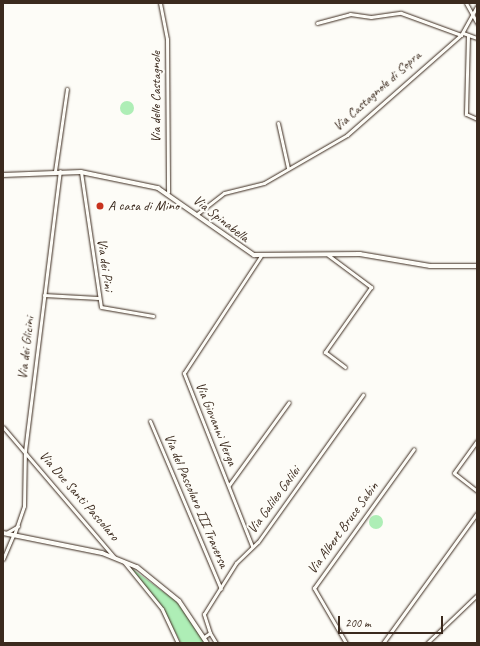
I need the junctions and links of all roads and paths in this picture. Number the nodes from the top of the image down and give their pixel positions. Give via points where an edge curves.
1 (160, 3) edge
2 (466, 3) edge
3 (477, 6) edge
4 (474, 14) junction
5 (317, 23) dead end
6 (477, 23) edge
7 (462, 34) junction
8 (468, 36) junction
9 (477, 38) edge
10 (67, 89) dead end
11 (477, 119) edge
12 (278, 123) dead end
13 (288, 168) junction
14 (55, 171) junction
15 (60, 171) junction
16 (81, 172) junction
17 (3, 175) edge
18 (168, 192) junction
19 (197, 214) junction
20 (328, 255) junction
21 (261, 256) junction
22 (477, 266) edge
23 (44, 295) junction
24 (98, 298) junction
25 (153, 316) dead end
26 (344, 366) dead end
27 (363, 395) dead end
28 (289, 402) dead end
29 (150, 421) dead end
30 (3, 427) edge
31 (477, 441) edge
32 (414, 449) dead end
33 (25, 451) junction
34 (229, 485) junction
35 (477, 491) edge
36 (477, 513) edge
37 (18, 526) junction
38 (5, 533) edge
39 (14, 535) junction
40 (252, 546) junction
41 (114, 557) junction
42 (3, 558) edge
43 (123, 560) junction
44 (221, 589) junction
45 (477, 595) edge
46 (210, 633) junction
47 (204, 637) junction
48 (178, 643) edge
49 (207, 643) edge
50 (216, 643) edge
51 (346, 643) edge
52 (383, 643) edge
53 (427, 643) edge

1 - 18 street, Via delle Castagnole via 167,38
2 - 4 street
3 - 4 street, Via Castagnole di Sopra
4 - 6 street
4 - 7 street, Via Castagnole di Sopra
5 - 7 street via 350,14 371,17 401,13
7 - 8 street
7 - 13 street, Via Castagnole di Sopra via 430,59 353,131
8 - 9 street
8 - 11 street via 466,114
10 - 14 street
12 - 13 street
13 - 19 street, Via Castagnole di Sopra via 260,185 224,193
14 - 15 street, Via Spinabella
14 - 17 street, Via Spinabella
15 - 16 street, Via Spinabella
15 - 23 street, Via dei Glicini
16 - 18 street, Via Spinabella
16 - 24 street, Via dei Pini
18 - 19 street, Via Spinabella
19 - 21 street, Via Spinabella via 243,251
20 - 21 street, Via Spinabella
20 - 22 street, Via Spinabella via 368,255 436,267
20 - 26 street via 371,287 325,352
21 - 34 street, Via Giovanni Verga via 184,373
23 - 24 street
23 - 33 street, Via dei Glicini
24 - 25 street, Via dei Pini via 104,310
27 - 40 street, Via Galileo Galilei
28 - 34 street
29 - 44 street, Via del Pascolaro III Traversa
30 - 33 street, Via Due Santi Pascolaro
31 - 35 street via 454,473
32 - 51 street, Via Albert Bruce Sabin via 314,588
33 - 37 street, Via dei Glicini via 24,506
33 - 41 street, Via Due Santi Pascolaro
34 - 40 street, Via Giovanni Verga
36 - 52 street
37 - 38 street
37 - 39 street, Via dei Glicini
38 - 39 main road
39 - 41 main road
39 - 42 street, Via dei Glicini
40 - 44 street, Via Galileo Galilei via 237,561
41 - 43 main road
43 - 47 main road via 166,588
43 - 48 street via 162,609
44 - 46 street, Via Galileo Galilei via 204,616
45 - 53 street
46 - 47 street
46 - 50 street
47 - 49 main road

